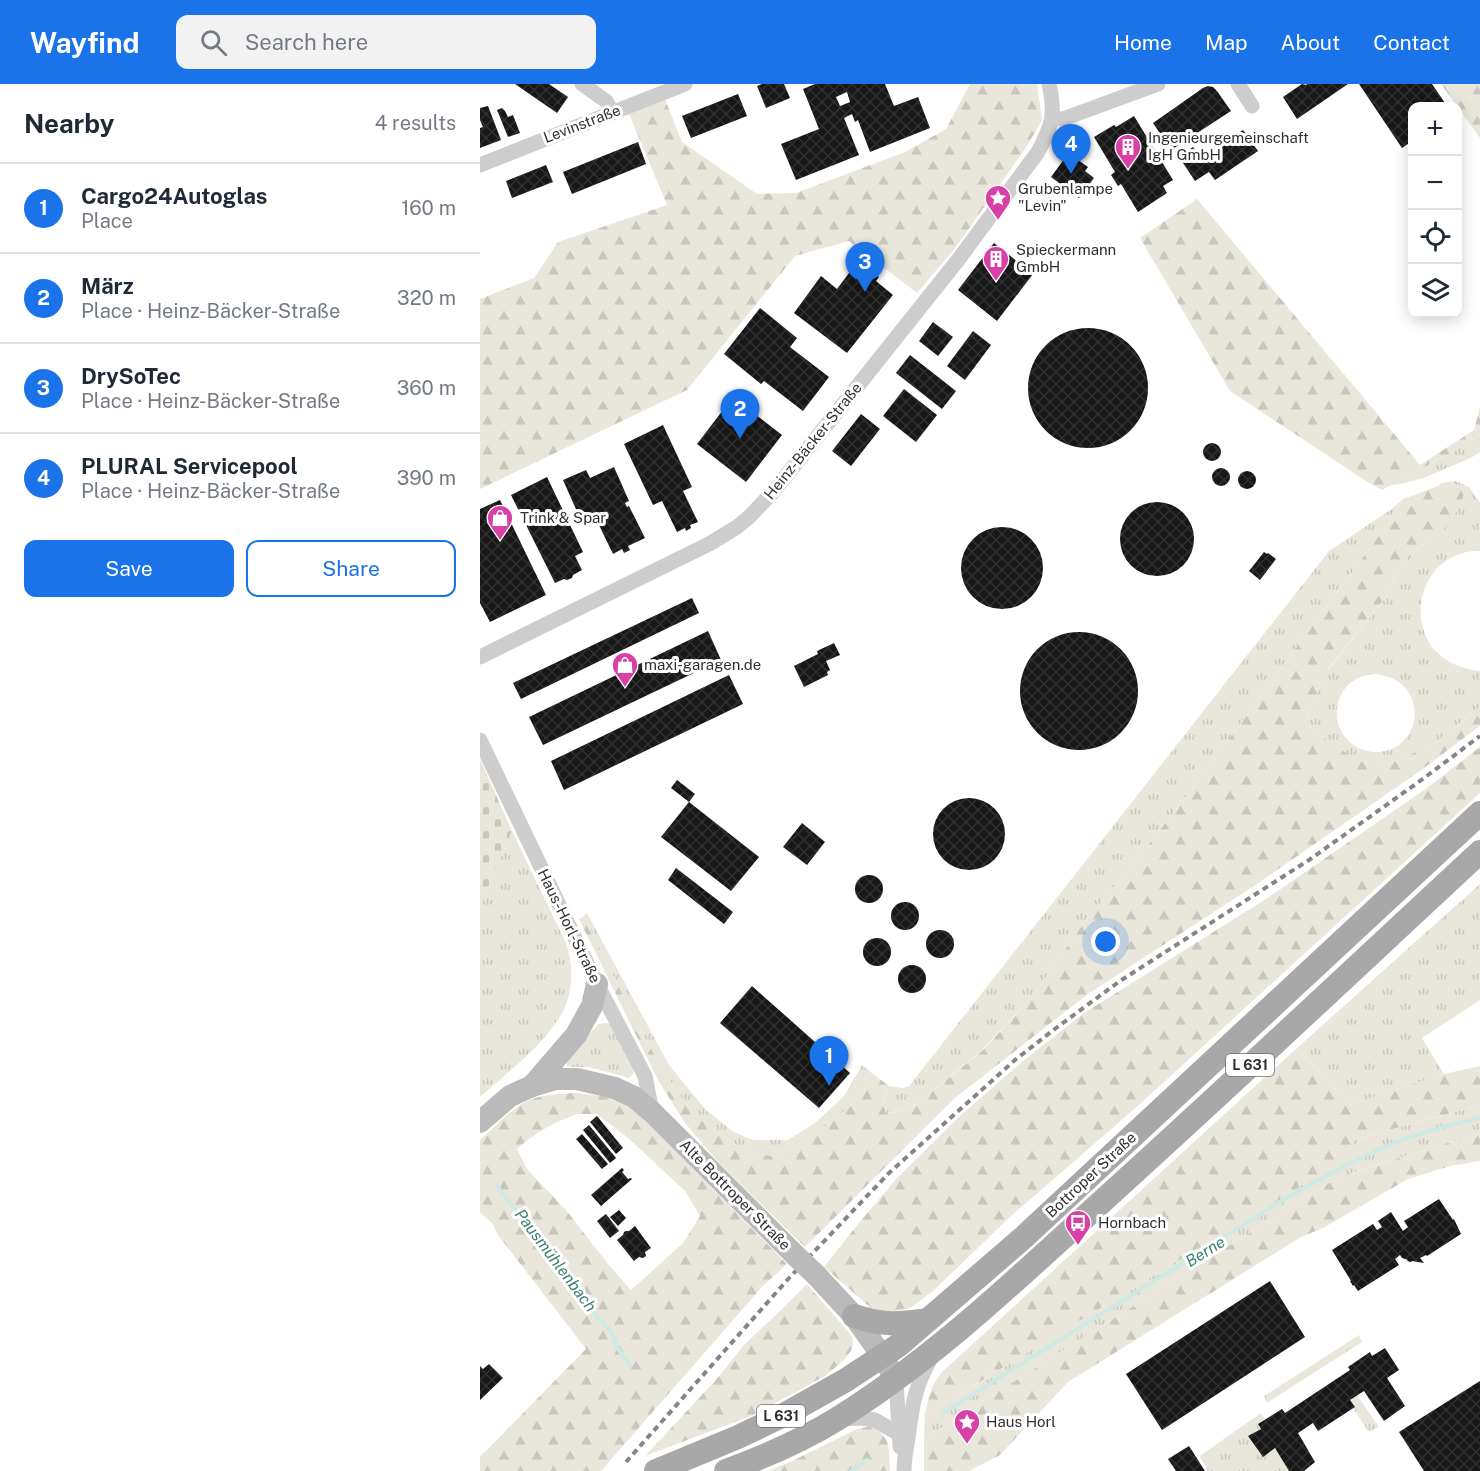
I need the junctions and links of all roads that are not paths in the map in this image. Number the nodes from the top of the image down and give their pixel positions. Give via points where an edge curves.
1 (582, 84) edge
2 (685, 84) edge
3 (1049, 84) edge
4 (1158, 84) edge
5 (1238, 84) edge
6 (655, 90) edge
7 (1252, 106) dead end
8 (612, 112) junction
9 (1052, 118) junction
10 (480, 165) edge
11 (480, 657) edge
12 (480, 740) edge
13 (1480, 813) edge
14 (1480, 852) edge
15 (597, 984) junction
16 (532, 1086) junction
17 (652, 1112) junction
18 (480, 1122) edge
19 (854, 1316) junction
20 (928, 1320) junction
21 (935, 1350) junction
22 (882, 1356) junction
23 (896, 1380) junction
24 (835, 1420) junction
25 (899, 1434) junction
26 (904, 1469) edge
27 (656, 1471) edge
28 (726, 1471) edge

1 - 8 street via 606,101
2 - 6 street, Levinstraße
3 - 9 street, Heinz-Bäcker-Straße
4 - 9 street via 1063,119
5 - 7 street
6 - 8 street, Levinstraße
8 - 10 street, Levinstraße
9 - 11 street, Heinz-Bäcker-Straße via 1038,152 958,260 749,517 689,555
12 - 15 street, Haus-Horl-Straße
13 - 20 main road, Bottroper Straße / L 631 via 1024,1237
14 - 21 main road, Bottroper Straße / L 631 via 1020,1277
15 - 16 street, Alte Bottroper Straße via 592,1006 576,1035
15 - 17 street, Haus-Horl-Straße via 645,1076
16 - 17 street, Alte Bottroper Straße via 556,1079 596,1083 634,1096
16 - 18 street, Alte Bottroper Straße via 510,1096
17 - 19 street, Alte Bottroper Straße, bridge
19 - 20 main road via 886,1324
19 - 22 street, Alte Bottroper Straße
20 - 22 main road, Bottroper Straße / L 631
21 - 23 main road, Bottroper Straße / L 631
21 - 26 street via 915,1391
22 - 23 street, Alte Bottroper Straße
22 - 27 main road, Bottroper Straße / L 631 via 782,1416
23 - 24 main road, Bottroper Straße / L 631
23 - 25 street
24 - 25 street, L 631 via 874,1420
24 - 28 main road, Bottroper Straße / L 631
25 - 26 street

